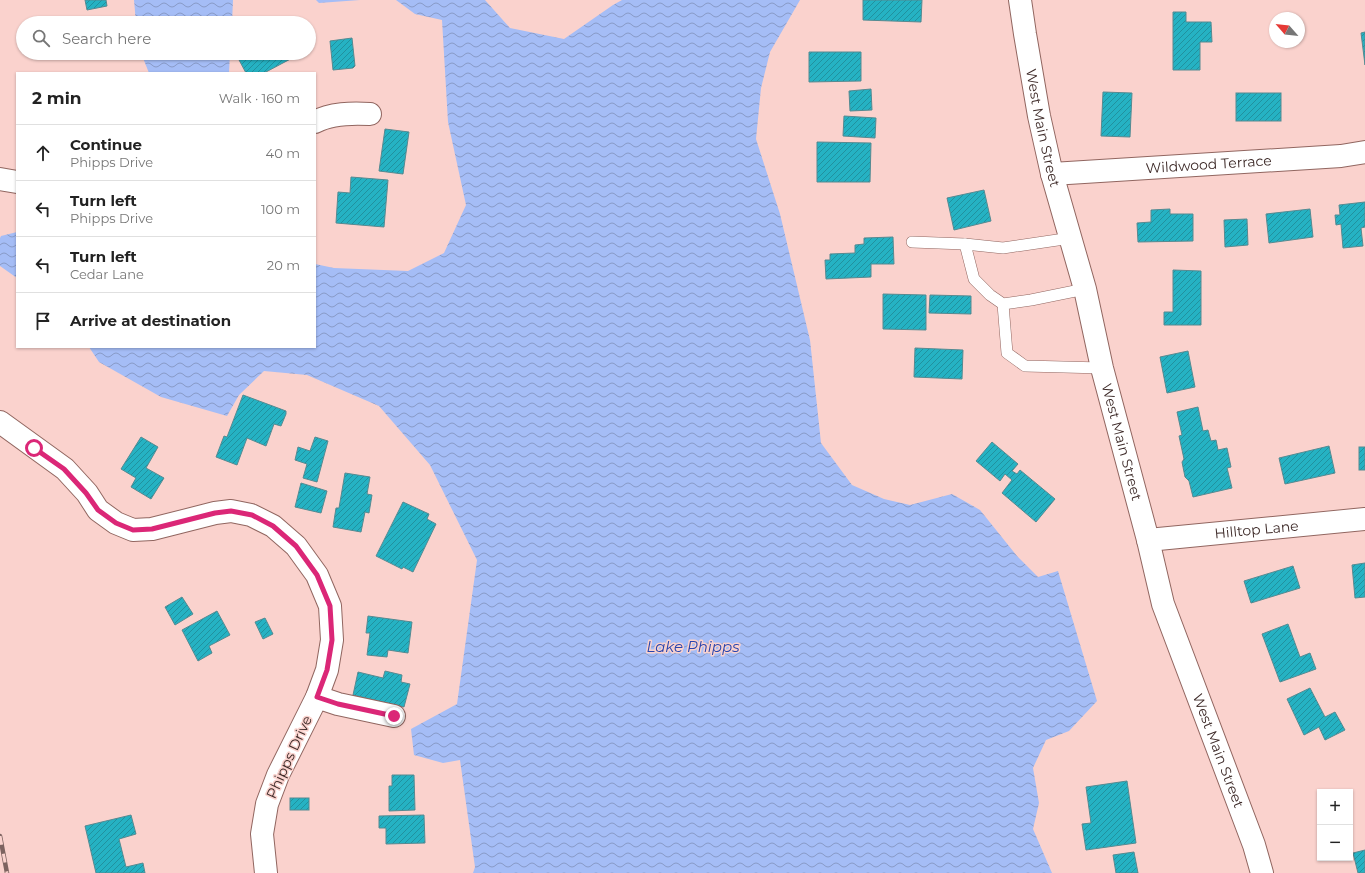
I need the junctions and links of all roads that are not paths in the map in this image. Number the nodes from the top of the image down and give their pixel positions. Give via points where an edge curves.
1 (1020, 0) edge
2 (370, 114) dead end
3 (316, 122) edge
4 (1365, 152) edge
5 (1052, 174) junction
6 (0, 179) edge
7 (16, 182) edge
8 (1071, 238) junction
9 (912, 242) dead end
10 (965, 244) junction
11 (1085, 289) junction
12 (1002, 304) junction
13 (1102, 368) junction
14 (0, 422) edge
15 (1365, 519) edge
16 (1148, 540) junction
17 (317, 697) junction
18 (394, 716) dead end
19 (266, 873) edge
20 (1262, 873) edge

1 - 5 street, West Main Street via 1039,116
2 - 3 street via 354,113
4 - 5 street, Wildwood Terrace via 1341,156
5 - 8 street, West Main Street
6 - 7 street
8 - 10 lane via 1003,248
8 - 11 street, West Main Street
9 - 10 lane
10 - 12 lane via 974,279 990,296
11 - 12 lane
11 - 13 street, West Main Street
12 - 13 lane via 1007,353 1025,366
13 - 16 street, West Main Street
14 - 17 street, Phipps Drive via 64,469 98,510 116,523 133,530 152,529 208,514 231,511 252,515 273,526 296,546 317,575 330,606 332,640 327,670
15 - 16 street, Hilltop Lane
16 - 20 street, West Main Street via 1163,604 1254,845
17 - 18 street
17 - 19 street, Phipps Drive via 278,775 267,804 262,834

